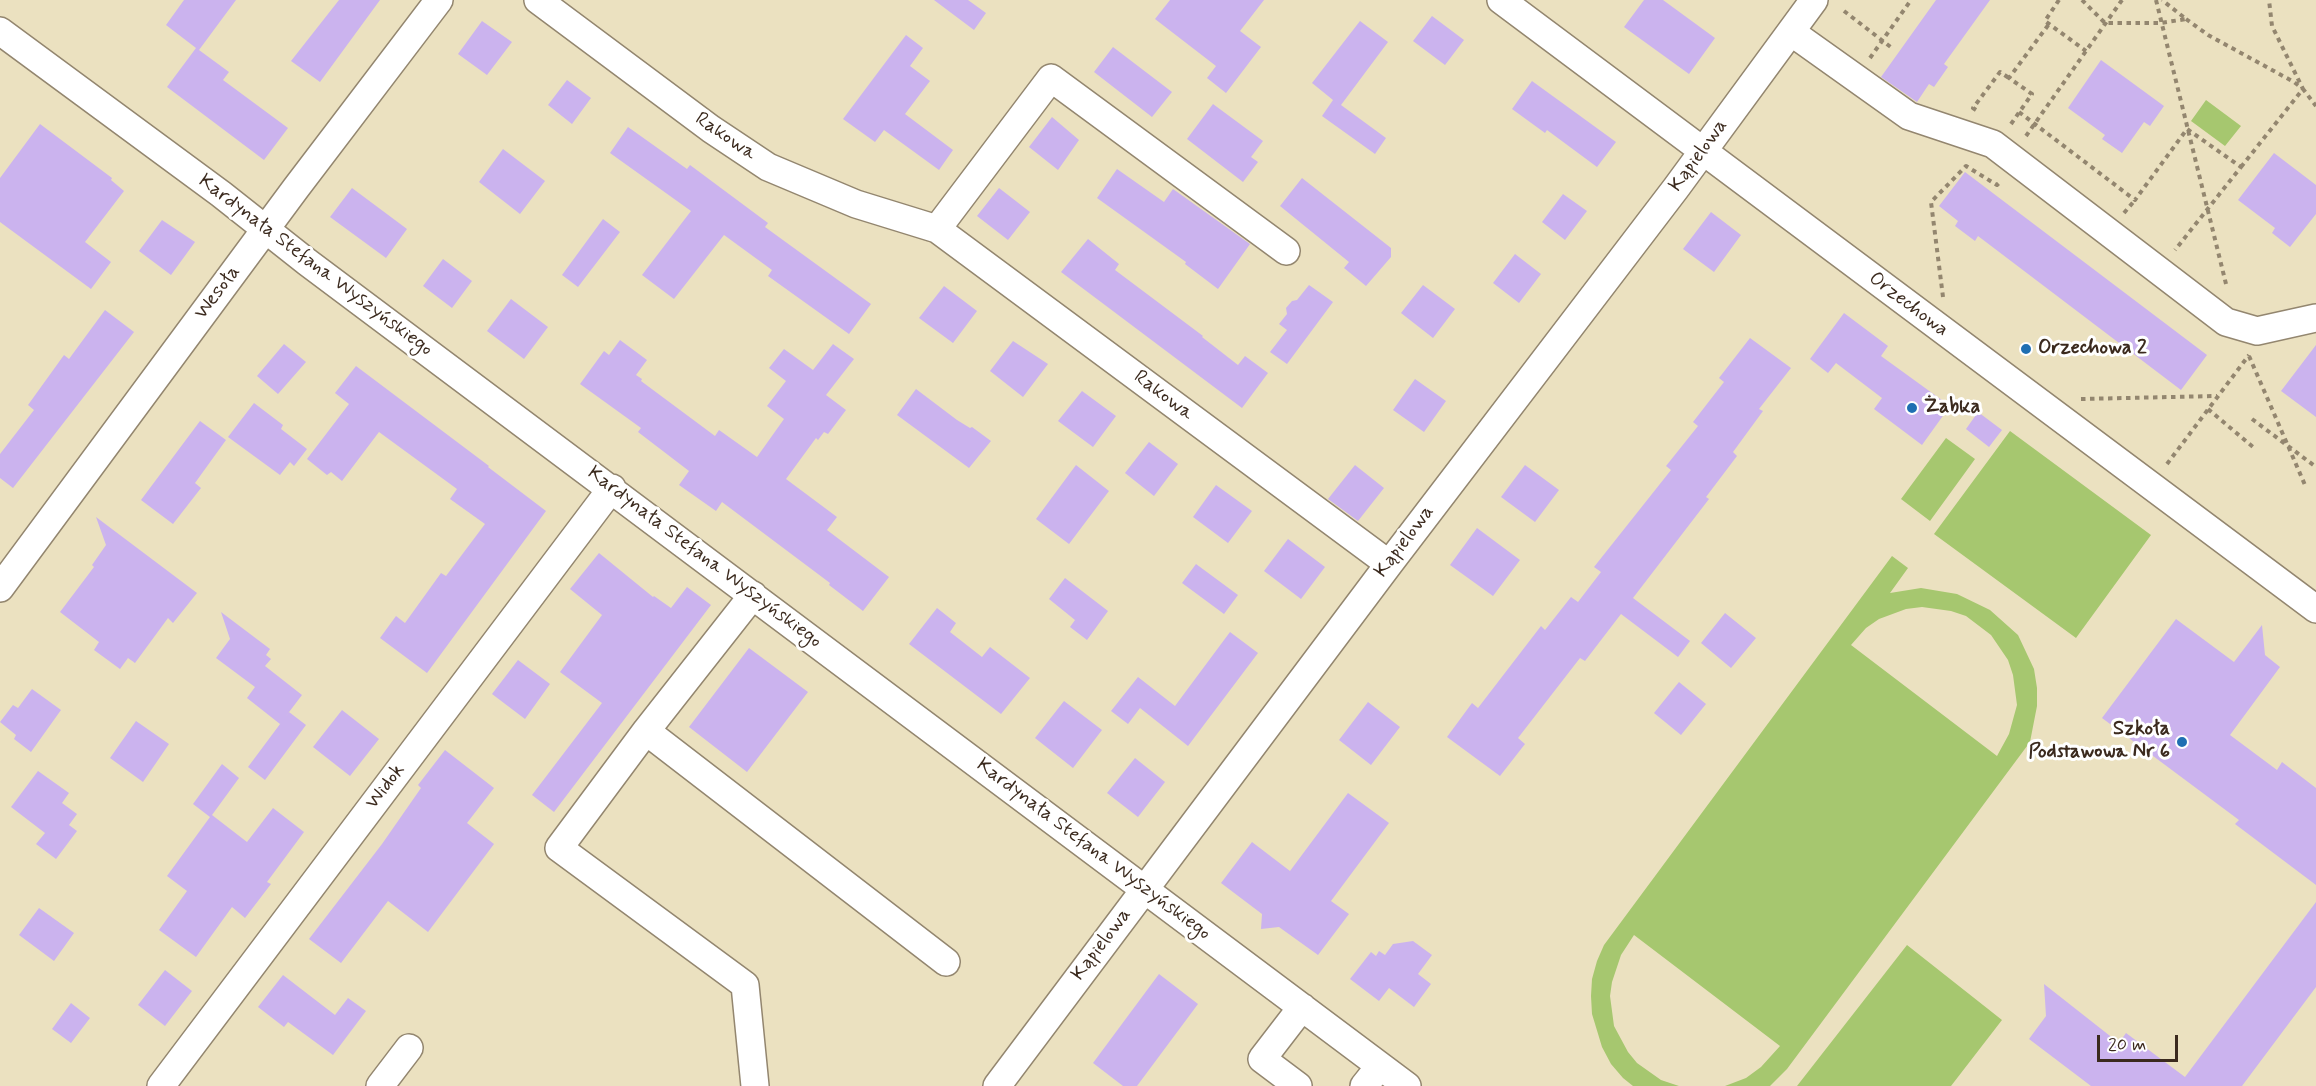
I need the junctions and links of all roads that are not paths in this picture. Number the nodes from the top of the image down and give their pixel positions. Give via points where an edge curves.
1 (439, 0) edge
2 (538, 0) edge
3 (1501, 0) edge
4 (1814, 0) edge
5 (0, 31) edge
6 (1791, 32) junction
7 (1702, 152) junction
8 (266, 228) junction
9 (937, 229) junction
10 (1286, 251) dead end
11 (2316, 318) edge
12 (612, 488) junction
13 (1389, 564) junction
14 (0, 588) edge
15 (753, 595) junction
16 (2316, 609) edge
17 (646, 731) junction
18 (1144, 889) junction
19 (946, 962) dead end
20 (1302, 1007) junction
21 (409, 1048) dead end
22 (1372, 1076) edge
23 (161, 1086) edge
24 (381, 1086) edge
25 (754, 1086) edge
26 (997, 1086) edge
27 (1298, 1086) edge
28 (1407, 1086) edge

1 - 8 street, Wesoła
2 - 9 street, Rakowa via 768,167 856,204
3 - 7 street, Orzechowa
4 - 6 street, Kąpielowa
5 - 8 street, Kardynała Stefana Wyszyńskiego
6 - 7 street, Kąpielowa
6 - 11 street via 1909,116 1993,144 2008,145 2226,322 2257,331
7 - 13 street, Kąpielowa
7 - 16 street, Orzechowa
8 - 12 street, Kardynała Stefana Wyszyńskiego
8 - 14 street, Wesoła
9 - 10 street via 1051,78
9 - 13 street, Rakowa
12 - 15 street, Kardynała Stefana Wyszyńskiego
12 - 23 street, Widok
13 - 18 street, Kąpielowa
15 - 17 street
15 - 18 street, Kardynała Stefana Wyszyńskiego
17 - 19 street
17 - 25 street via 559,848 745,985
18 - 20 street, Kardynała Stefana Wyszyńskiego
18 - 26 street, Kąpielowa
20 - 22 street, Kardynała Stefana Wyszyńskiego
20 - 27 street via 1262,1059
21 - 24 street
22 - 28 street, Kardynała Stefana Wyszyńskiego

